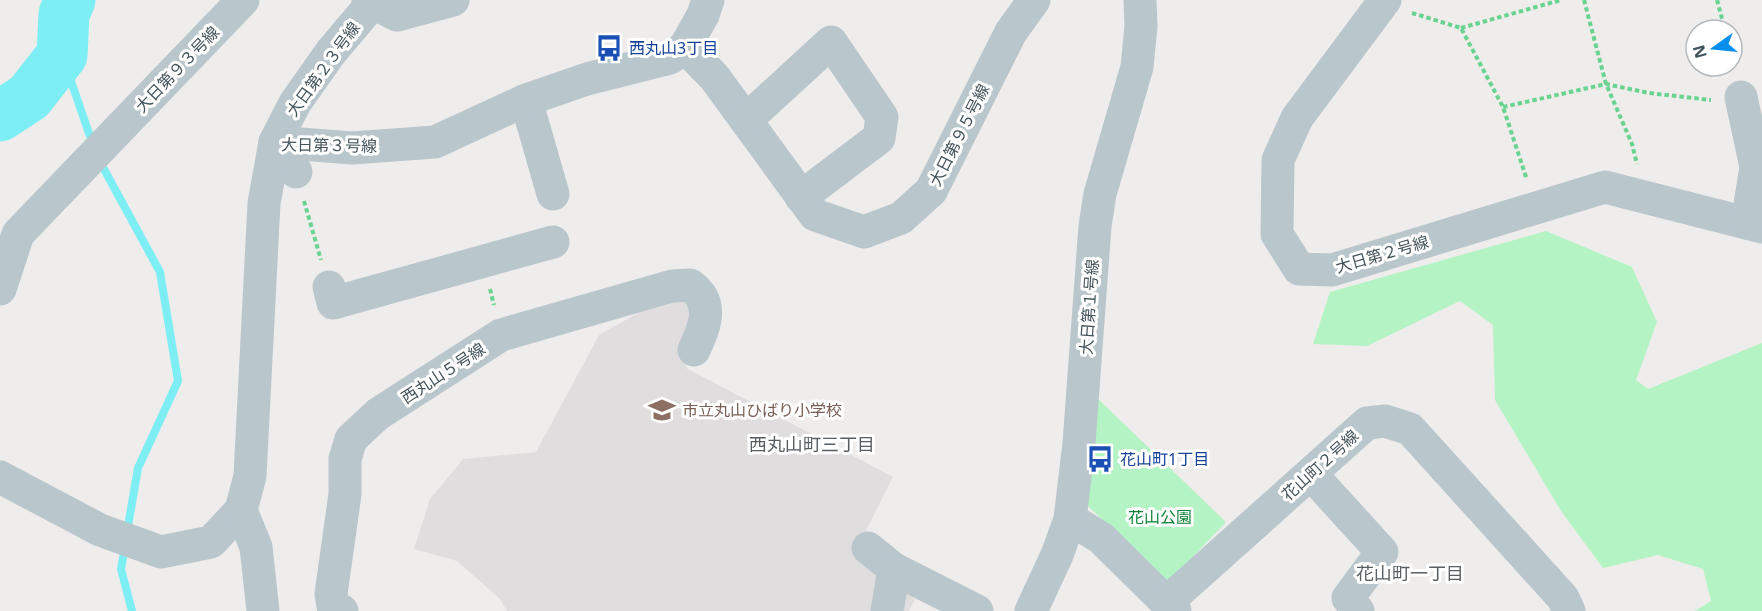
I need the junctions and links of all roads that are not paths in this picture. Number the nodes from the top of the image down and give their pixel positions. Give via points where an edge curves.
1 (243, 0) edge
2 (453, 0) edge
3 (708, 0) edge
4 (1034, 0) edge
5 (1140, 0) edge
6 (372, 1) edge
7 (1384, 2) edge
8 (685, 47) junction
9 (526, 100) junction
10 (1742, 100) road end
11 (746, 120) junction
12 (275, 142) junction
13 (296, 171) road end
14 (553, 194) dead end
15 (801, 197) junction
16 (1754, 225) edge
17 (553, 242) dead end
18 (1, 281) edge
19 (329, 287) road end
20 (694, 350) dead end
21 (1311, 474) junction
22 (0, 477) edge
23 (241, 510) junction
24 (1070, 519) junction
25 (868, 548) dead end
26 (894, 569) junction
27 (1171, 606) edge
28 (263, 611) edge
29 (342, 611) edge
30 (887, 611) edge
31 (976, 611) edge
32 (1031, 611) edge
33 (1358, 611) edge
34 (1569, 611) edge

1 - 18 street, 大日第９３号線 via 18,234
2 - 6 street via 397,15
3 - 8 street
4 - 15 street, 大日第９５号線 via 1011,32 931,191 901,218 864,232 815,215
5 - 24 street, 大日第１号線 via 1137,67 1100,194 1095,226
6 - 12 street, 大日第２３号線 via 295,103
7 - 16 street, 大日第２号線 via 1297,118 1278,160 1277,234 1299,269 1332,270 1605,187
8 - 9 street, 大日第３号線 via 670,58 587,79
8 - 11 street, 大日第９５号線 via 715,78
9 - 12 street, 大日第３号線 via 435,142 352,148
9 - 14 street
10 - 16 street via 1756,166
11 - 15 street, 大日第９５号線
11 - 15 street via 831,42 882,117 879,138
12 - 13 street
12 - 23 street, 大日第３号線 via 264,203 250,476
17 - 19 street via 333,303
20 - 29 street, 西丸山５号線 via 706,310 699,291 690,285 672,286 501,335 378,414 351,439 345,459 345,494 331,594 333,606
21 - 27 street, 花山町２号線
21 - 33 street via 1382,552 1348,598
21 - 34 street, 花山町２号線 via 1367,423 1385,421 1410,429 1563,598
22 - 23 street, 大日第３号線 via 108,533 161,552 211,542
23 - 28 street via 256,547
24 - 27 street via 1101,538
24 - 32 street, 大日第１号線
25 - 26 street
26 - 30 street
26 - 31 street

